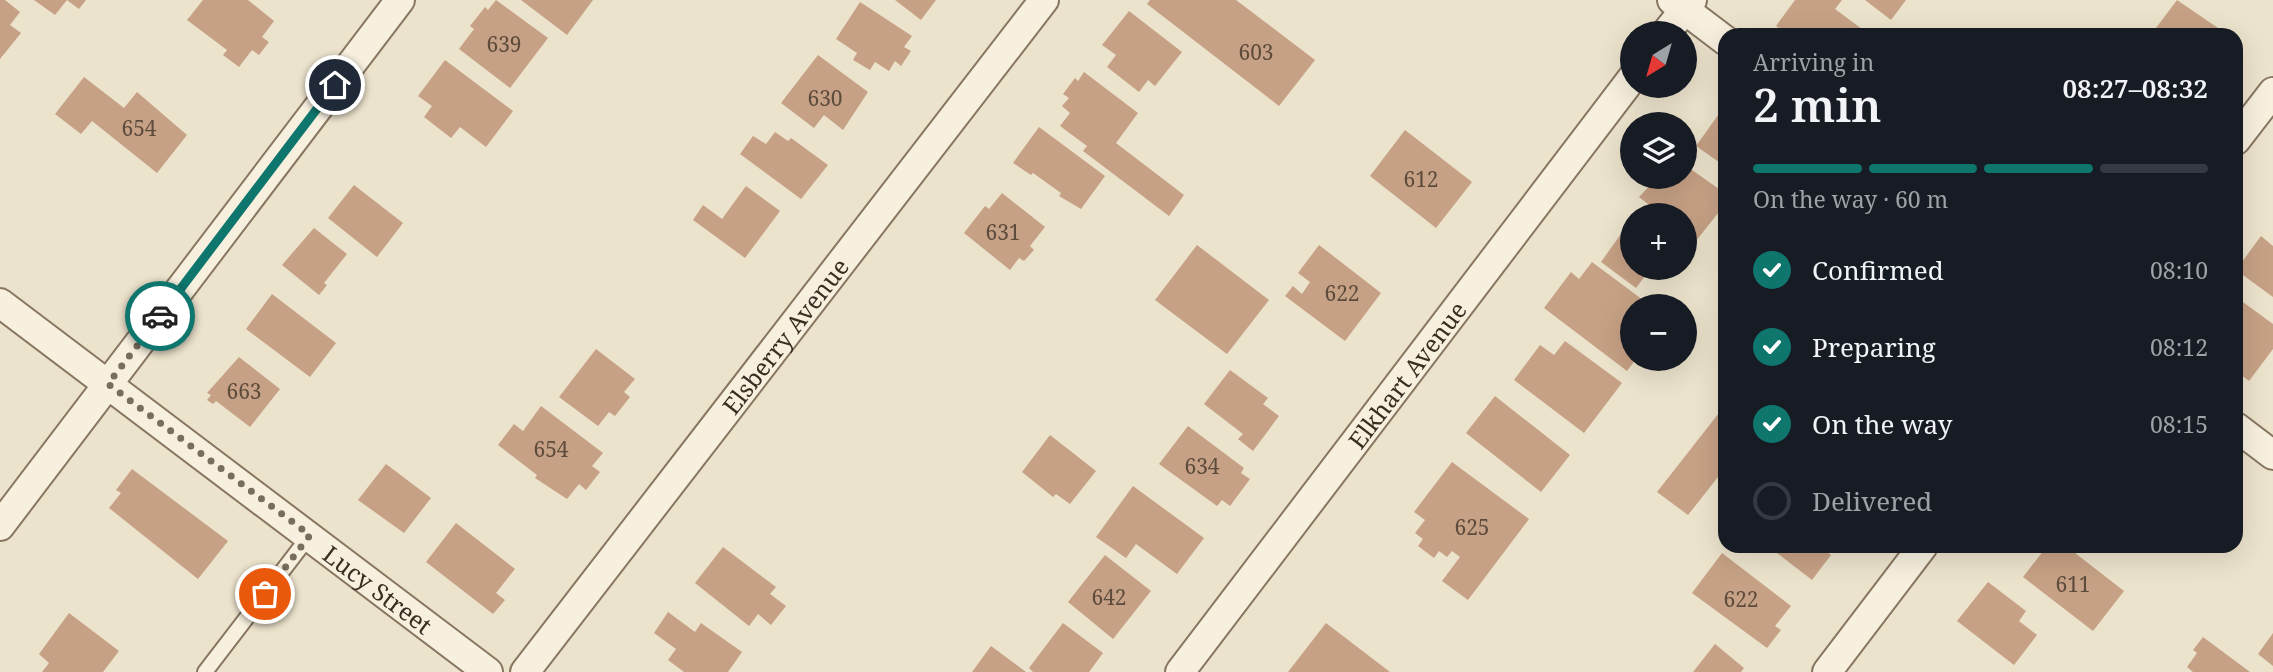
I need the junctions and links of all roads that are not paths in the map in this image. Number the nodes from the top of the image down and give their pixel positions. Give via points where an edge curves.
1 (400, 0) edge
2 (1044, 0) edge
3 (1683, 3) edge
4 (1673, 21) edge
5 (1718, 34) edge
6 (2273, 92) edge
7 (1620, 94) edge
8 (2243, 130) edge
9 (0, 303) edge
10 (108, 384) junction
11 (2243, 432) edge
12 (2273, 455) edge
13 (0, 526) edge
14 (310, 535) junction
15 (1918, 553) edge
16 (205, 672) edge
17 (488, 672) edge
18 (525, 672) edge
19 (1180, 672) edge
20 (1827, 672) edge

1 - 10 street
2 - 18 street, Elsberry Avenue
3 - 4 street
3 - 5 street
6 - 8 street
7 - 19 street, Elkhart Avenue
9 - 10 street, Lucy Street
10 - 13 street
10 - 14 street, Lucy Street
11 - 12 street
14 - 16 lane
14 - 17 street, Lucy Street
15 - 20 street

